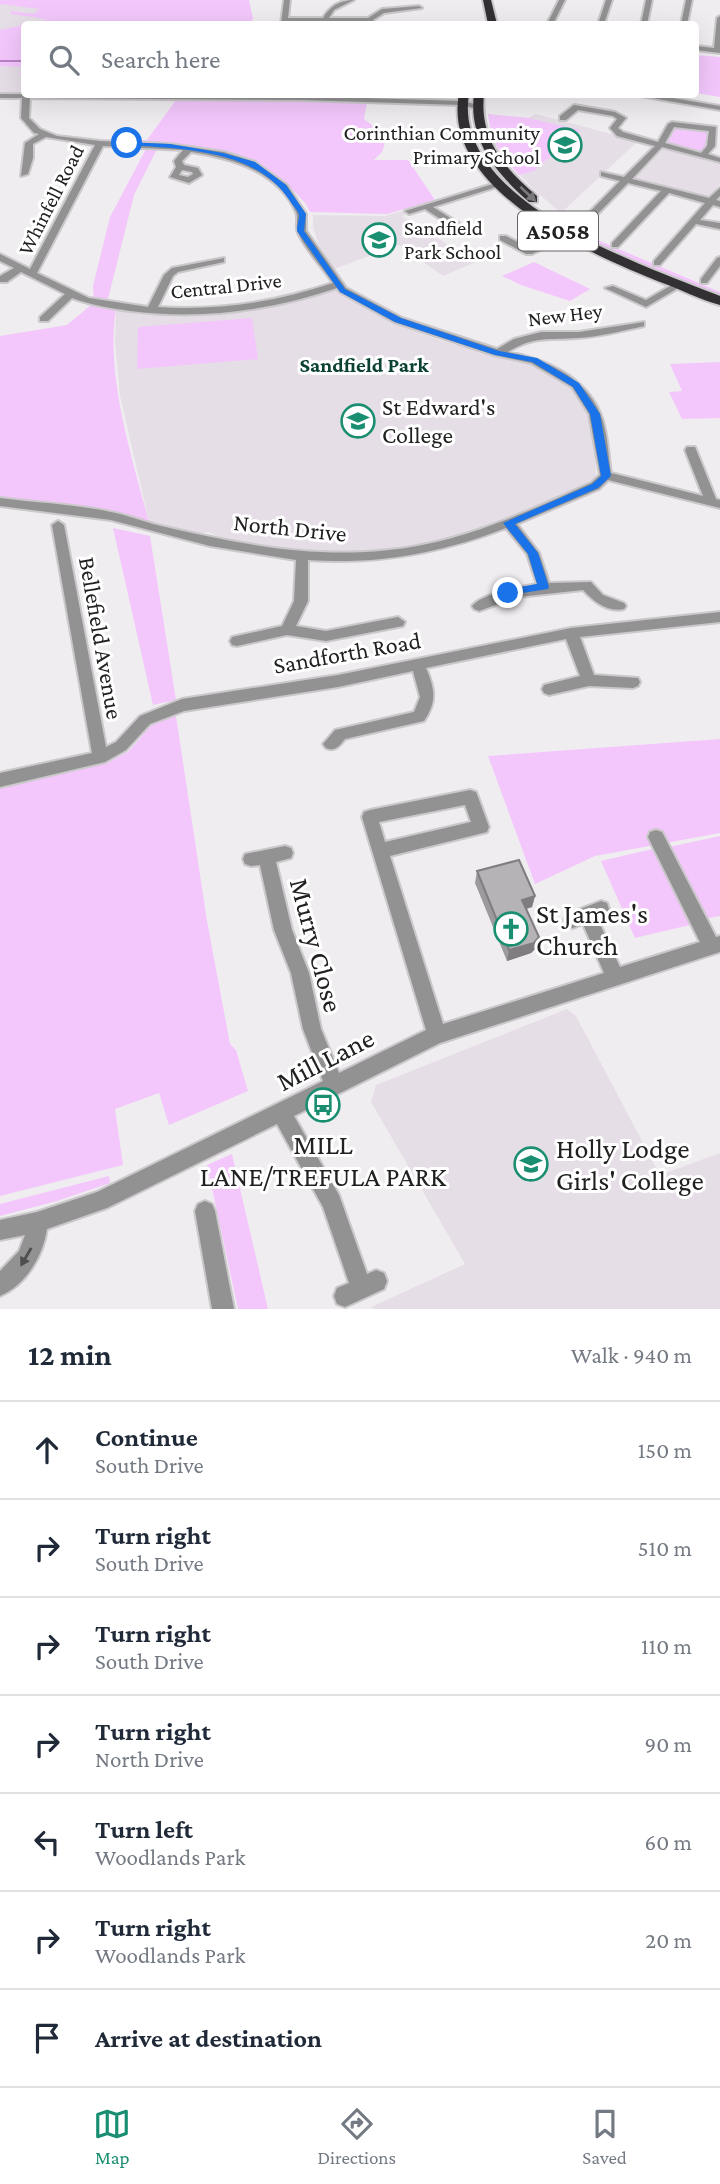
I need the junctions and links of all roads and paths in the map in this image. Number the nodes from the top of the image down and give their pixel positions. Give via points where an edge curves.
1 (287, 0) edge
2 (487, 0) edge
3 (562, 0) edge
4 (608, 0) edge
5 (649, 0) edge
6 (689, 0) edge
7 (346, 1) edge
8 (419, 8) edge
9 (720, 18) edge
10 (285, 21) edge
11 (326, 21) edge
12 (372, 21) edge
13 (492, 21) edge
14 (552, 21) edge
15 (602, 21) edge
16 (645, 21) edge
17 (685, 21) edge
18 (699, 49) edge
19 (718, 51) edge
20 (0, 96) edge
21 (21, 96) edge
22 (26, 98) edge
23 (393, 98) edge
24 (657, 98) edge
25 (463, 99) edge
26 (478, 101) edge
27 (720, 108) edge
28 (563, 118) dead end
29 (46, 134) junction
30 (100, 143) junction
31 (662, 144) junction
32 (190, 149) junction
33 (702, 155) junction
34 (720, 160) edge
35 (180, 167) dead end
36 (13, 174) dead end
37 (604, 174) dead end
38 (624, 180) junction
39 (499, 185) junction
40 (666, 191) junction
41 (720, 191) edge
42 (715, 204) edge
43 (426, 206) junction
44 (408, 211) dead end
45 (693, 221) junction
46 (581, 224) junction
47 (720, 226) edge
48 (465, 232) dead end
49 (565, 235) junction
50 (503, 238) dead end
51 (619, 241) junction
52 (0, 257) edge
53 (661, 259) junction
54 (220, 260) dead end
55 (720, 260) edge
56 (21, 267) junction
57 (33, 272) junction
58 (707, 277) junction
59 (0, 279) edge
60 (338, 284) junction
61 (680, 284) junction
62 (610, 288) dead end
63 (720, 288) edge
64 (72, 293) junction
65 (720, 301) edge
66 (151, 311) junction
67 (44, 319) dead end
68 (640, 324) dead end
69 (498, 353) junction
70 (691, 450) dead end
71 (606, 476) junction
72 (0, 502) edge
73 (715, 503) edge
74 (509, 523) junction
75 (58, 525) dead end
76 (302, 557) junction
77 (544, 587) junction
78 (479, 606) dead end
79 (618, 606) dead end
80 (720, 617) edge
81 (398, 622) dead end
82 (286, 630) junction
83 (571, 634) junction
84 (237, 640) dead end
85 (416, 665) junction
86 (589, 680) junction
87 (632, 682) dead end
88 (549, 689) dead end
89 (331, 744) dead end
90 (100, 758) junction
91 (0, 780) edge
92 (656, 837) dead end
93 (380, 851) junction
94 (268, 857) dead end
95 (587, 915) dead end
96 (716, 945) edge
97 (615, 976) junction
98 (438, 1035) junction
99 (334, 1085) junction
100 (281, 1113) junction
101 (205, 1211) dead end
102 (37, 1222) junction
103 (0, 1230) edge
104 (0, 1285) edge
105 (361, 1288) dead end
106 (223, 1309) edge

1 - 10 street
2 - 13 highway
3 - 14 street
4 - 15 street
5 - 16 street
6 - 17 street
7 - 11 street via 332,9
8 - 12 street via 382,11
9 - 19 street
18 - 19 street
20 - 21 street
22 - 29 street via 25,118
23 - 25 street
24 - 27 street
25 - 26 street
25 - 39 highway, A5058 via 468,145
26 -> 46 highway, A5058 via 482,139 496,161 528,195
28 - 31 street via 577,105 611,113 626,117 614,128 618,132
29 - 30 street
29 - 36 street via 29,143 29,174
30 - 32 street
30 - 57 street, Whinfell Road
31 - 33 street
31 - 33 street via 672,124 710,128 714,130 712,146
31 - 38 street
32 - 35 street via 178,161
32 - 60 street via 252,164 284,187 302,214 300,231
33 - 34 street
37 - 38 street
38 - 40 street
38 - 46 street
39 - 43 street
39 - 49 highway, A5058 via 526,210
40 - 42 street
40 - 51 street
41 - 42 street
42 - 45 street
43 - 44 street
43 - 48 street
45 - 47 street
45 - 53 street
46 - 49 street
46 - 51 highway, A5058
49 - 50 street via 529,252
49 - 61 highway, A5058
51 - 53 highway, A5058
52 - 56 street, Central Drive
53 - 58 highway, A5058
54 - 66 street via 175,270
55 - 58 street
56 - 57 street, Central Drive
56 - 59 street via 4,281
57 - 64 street, Central Drive
58 - 63 highway, A5058
60 - 66 street, Central Drive via 255,306
60 - 69 street via 398,320
61 - 62 street via 646,304
61 - 65 highway, A5058
64 - 66 street, Central Drive
64 - 67 street
68 - 69 street, New Hey via 579,335 541,335
69 - 71 street via 534,360 576,385 595,414
70 - 73 street
71 - 73 street
71 - 74 street, North Drive via 595,486
72 - 76 street, North Drive via 111,516 230,546
74 - 76 street, North Drive via 392,555
74 - 77 street via 533,553
75 - 90 street, Bellefield Avenue
76 - 82 street via 300,601
77 - 78 street via 508,593
77 - 79 street via 586,585 598,598
80 - 83 street, Sandforth Road
81 - 82 street via 326,636
82 - 84 street
83 - 85 street, Sandforth Road
83 - 86 street
85 - 89 street via 429,691 419,717 340,734
85 - 90 street, Sandforth Road via 182,705 150,717 121,746
86 - 87 street
86 - 88 street
90 - 91 street, Sandforth Road
92 - 96 street
93 - 93 street via 370,817 470,797 481,827
93 - 98 street
94 - 99 street, Murry Close via 283,930
95 - 97 street
96 - 97 street, Mill Lane
97 - 98 street, Mill Lane
98 - 99 street, Mill Lane
99 - 100 street, Mill Lane
100 - 102 street, Mill Lane via 100,1201
100 - 105 street via 332,1202
101 - 106 street
102 - 103 street, Mill Lane
102 -> 104 street via 25,1263

